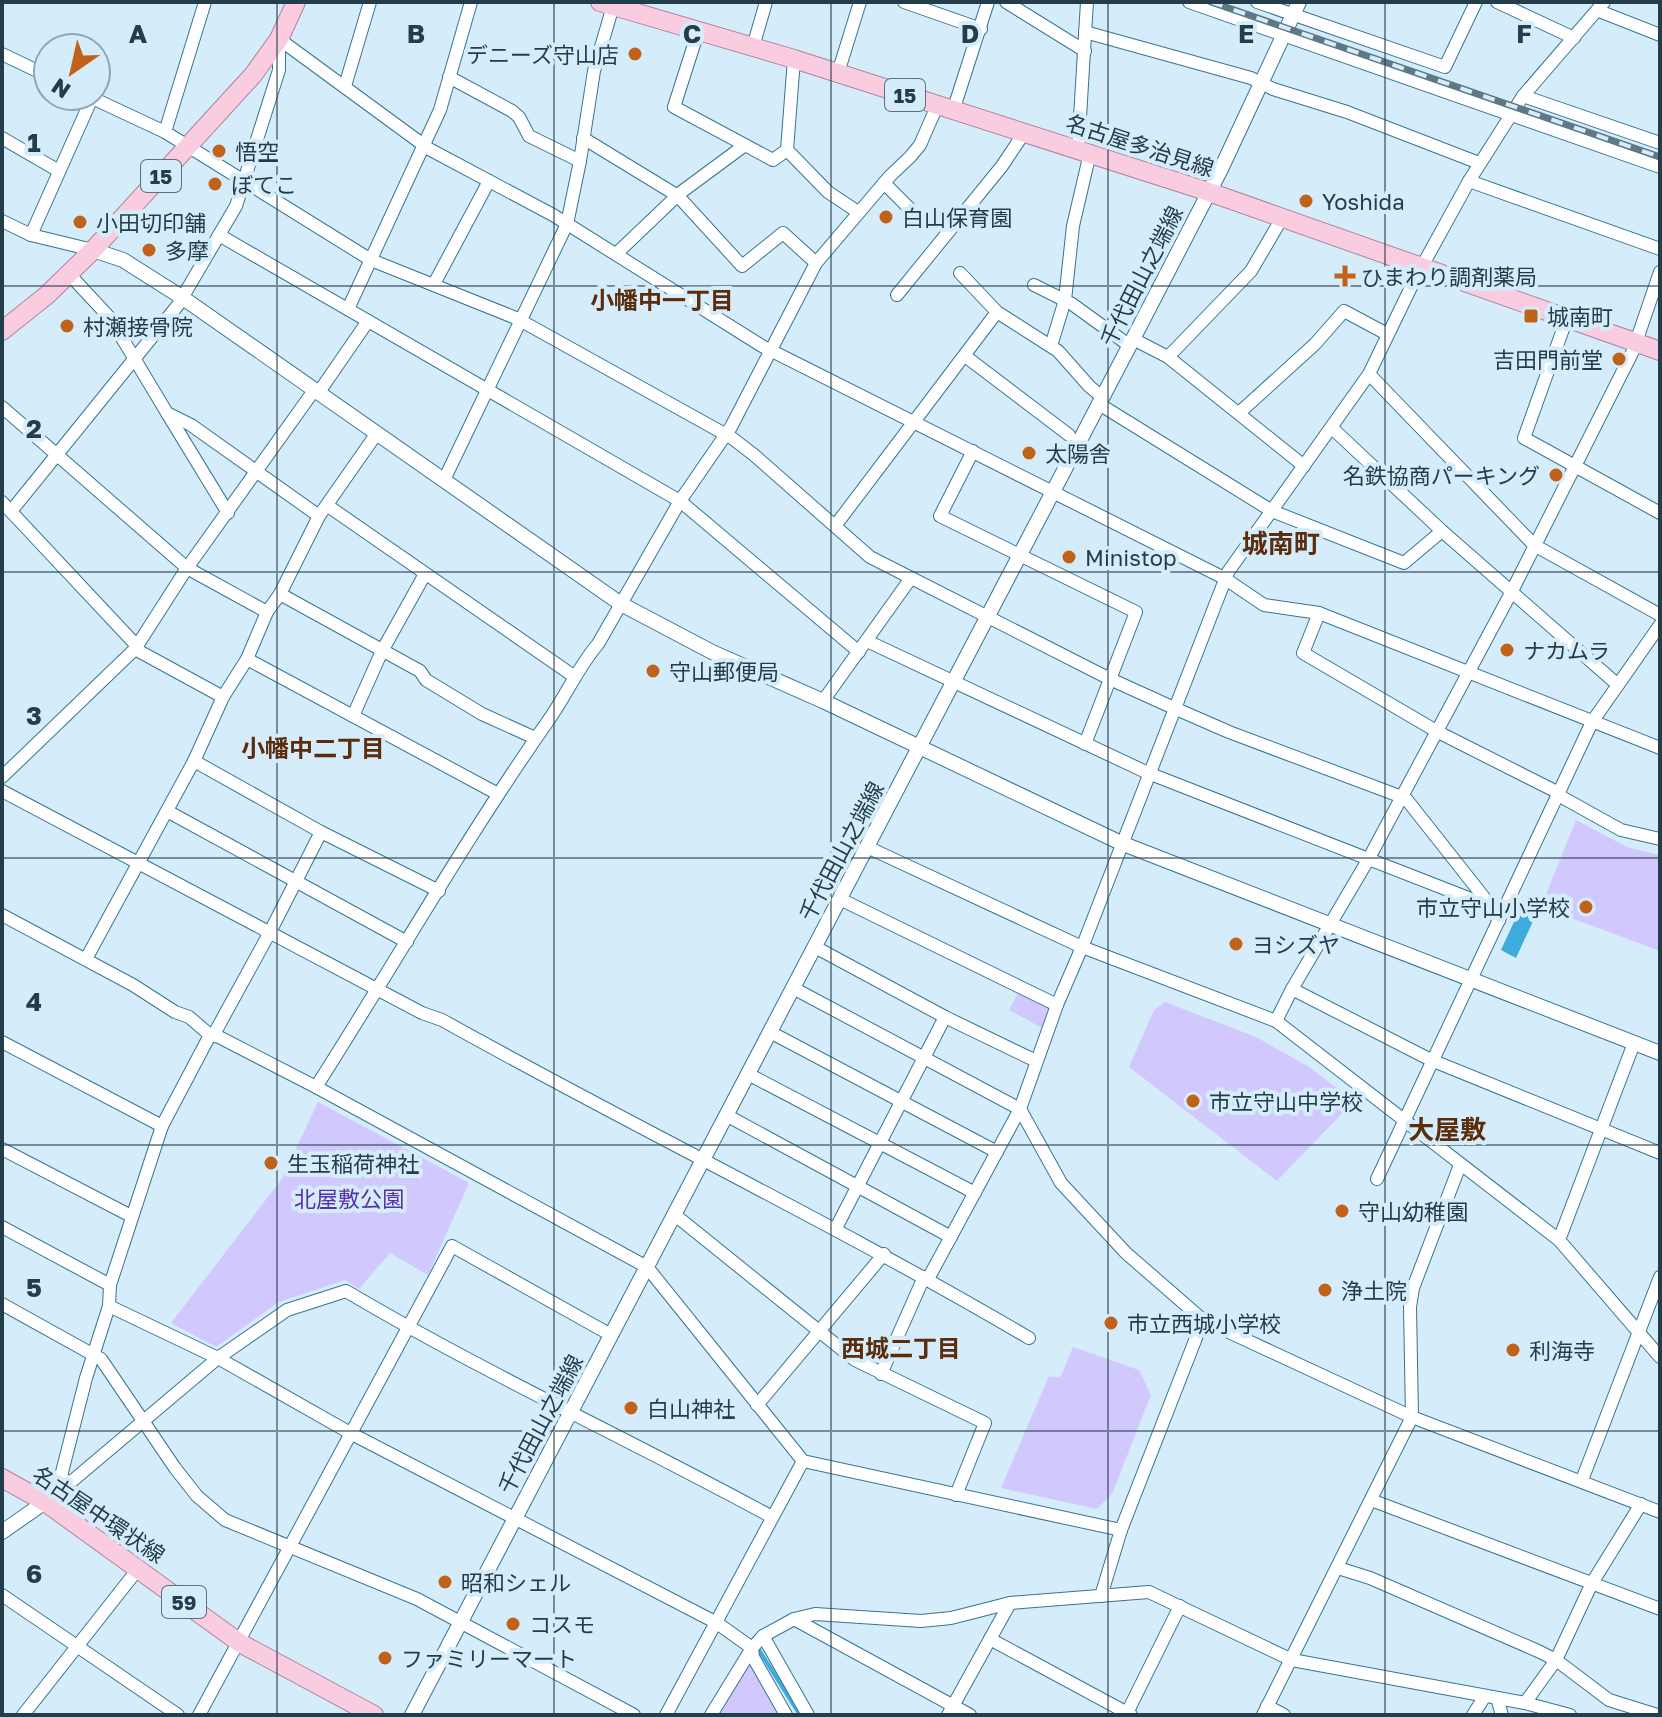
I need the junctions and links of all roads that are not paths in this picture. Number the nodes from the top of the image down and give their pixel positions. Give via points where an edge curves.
1 (205, 2) edge
2 (296, 2) edge
3 (370, 2) edge
4 (471, 2) edge
5 (766, 2) edge
6 (860, 2) edge
7 (904, 2) edge
8 (988, 2) edge
9 (1006, 2) edge
10 (1087, 2) edge
11 (1189, 2) edge
12 (1257, 2) edge
13 (1476, 2) edge
14 (1497, 2) edge
15 (613, 4) edge
16 (1602, 6) edge
17 (1296, 8) edge
18 (981, 29) junction
19 (698, 32) junction
20 (1085, 32) junction
21 (1285, 34) junction
22 (1660, 35) edge
23 (1574, 38) junction
24 (279, 39) junction
25 (753, 47) junction
26 (1085, 51) junction
27 (2, 54) edge
28 (794, 59) junction
29 (32, 68) edge
30 (838, 73) junction
31 (449, 77) junction
32 (1262, 84) junction
33 (345, 86) junction
34 (1523, 96) junction
35 (112, 107) edge
36 (945, 108) junction
37 (84, 112) edge
38 (1510, 115) junction
39 (165, 132) junction
40 (1024, 133) junction
41 (2, 138) edge
42 (583, 138) junction
43 (1660, 143) edge
44 (745, 145) junction
45 (424, 146) junction
46 (187, 147) junction
47 (787, 150) junction
48 (1084, 152) junction
49 (580, 161) junction
50 (1479, 163) junction
51 (1660, 167) edge
52 (59, 171) junction
53 (489, 181) junction
54 (1469, 181) junction
55 (244, 182) junction
56 (884, 183) junction
57 (1209, 192) junction
58 (678, 196) junction
59 (911, 210) dead end
60 (858, 212) junction
61 (1282, 218) junction
62 (2, 221) edge
63 (567, 224) junction
64 (31, 235) junction
65 (219, 235) junction
66 (1660, 249) edge
67 (93, 250) junction
68 (616, 254) junction
69 (371, 260) junction
70 (816, 263) junction
71 (1421, 268) junction
72 (1660, 272) edge
73 (960, 273) dead end
74 (69, 274) junction
75 (434, 284) junction
76 (1034, 285) dead end
77 (897, 295) dead end
78 (183, 298) junction
79 (1065, 300) junction
80 (348, 309) junction
81 (997, 312) junction
82 (1567, 318) junction
83 (368, 321) junction
84 (522, 321) junction
85 (2, 331) edge
86 (1387, 334) junction
87 (1132, 342) junction
88 (1635, 343) junction
89 (1051, 346) junction
90 (771, 351) junction
91 (1660, 351) edge
92 (965, 356) junction
93 (1168, 357) junction
94 (135, 359) junction
95 (1369, 374) junction
96 (489, 389) junction
97 (317, 391) junction
98 (1101, 401) junction
99 (2, 407) edge
100 (167, 413) junction
101 (1239, 413) junction
102 (914, 423) junction
103 (1332, 428) junction
104 (377, 433) junction
105 (1069, 435) dead end
106 (726, 436) junction
107 (973, 451) junction
108 (57, 454) junction
109 (1304, 466) junction
110 (1575, 467) junction
111 (257, 470) junction
112 (444, 480) junction
113 (1054, 493) junction
114 (680, 501) junction
115 (7, 506) edge
116 (323, 511) junction
117 (1272, 511) junction
118 (228, 513) junction
119 (1660, 513) edge
120 (835, 526) junction
121 (1442, 531) junction
122 (1534, 545) junction
123 (1021, 555) junction
124 (187, 568) junction
125 (425, 574) junction
126 (911, 578) junction
127 (1224, 578) junction
128 (1512, 591) junction
129 (280, 594) junction
130 (621, 604) junction
131 (267, 612) junction
132 (1319, 613) junction
133 (989, 615) junction
134 (1660, 615) edge
135 (1660, 625) edge
136 (1655, 644) edge
137 (863, 646) junction
138 (136, 648) junction
139 (382, 651) junction
140 (247, 659) junction
141 (1469, 674) junction
142 (575, 677) junction
143 (1110, 679) junction
144 (954, 682) junction
145 (1618, 685) junction
146 (223, 697) junction
147 (823, 701) junction
148 (1174, 708) junction
149 (353, 716) junction
150 (1592, 722) junction
151 (1438, 732) junction
152 (535, 738) junction
153 (1085, 744) junction
154 (919, 748) junction
155 (1660, 748) edge
156 (194, 761) junction
157 (1148, 773) junction
158 (2, 777) edge
159 (2, 791) edge
160 (498, 794) junction
161 (1558, 794) junction
162 (1402, 797) junction
163 (167, 811) junction
164 (321, 832) junction
165 (1660, 839) edge
166 (1121, 843) junction
167 (867, 847) junction
168 (1368, 860) junction
169 (138, 864) junction
170 (296, 882) junction
171 (439, 891) junction
172 (840, 899) junction
173 (1489, 906) junction
174 (2, 915) edge
175 (1499, 921) junction
176 (1331, 925) junction
177 (270, 932) junction
178 (407, 942) junction
179 (815, 947) junction
180 (1082, 947) junction
181 (86, 959) junction
182 (1470, 979) junction
183 (793, 988) junction
184 (378, 989) junction
185 (1292, 989) junction
186 (1057, 1005) junction
187 (945, 1017) junction
188 (1276, 1021) junction
189 (770, 1032) junction
190 (212, 1035) junction
191 (2, 1042) edge
192 (1634, 1043) junction
193 (1660, 1053) edge
194 (925, 1059) junction
195 (1431, 1060) junction
196 (1036, 1061) junction
197 (748, 1074) junction
198 (316, 1087) junction
199 (903, 1100) junction
200 (1020, 1109) junction
201 (726, 1115) junction
202 (1403, 1121) junction
203 (162, 1126) junction
204 (1602, 1129) junction
205 (881, 1145) junction
206 (2, 1149) edge
207 (997, 1152) junction
208 (1660, 1153) edge
209 (703, 1160) junction
210 (1460, 1165) junction
211 (1377, 1179) dead end
212 (859, 1187) junction
213 (975, 1193) junction
214 (675, 1215) junction
215 (131, 1216) junction
216 (2, 1227) edge
217 (836, 1228) junction
218 (951, 1237) junction
219 (1559, 1240) junction
220 (884, 1254) junction
221 (647, 1267) junction
222 (1660, 1277) edge
223 (926, 1278) junction
224 (110, 1285) junction
225 (2, 1304) edge
226 (109, 1306) junction
227 (1203, 1320) junction
228 (409, 1328) junction
229 (820, 1331) junction
230 (1639, 1333) junction
231 (611, 1335) junction
232 (1029, 1338) dead end
233 (94, 1353) junction
234 (1660, 1357) edge
235 (218, 1358) junction
236 (881, 1374) junction
237 (757, 1405) junction
238 (571, 1411) junction
239 (1412, 1417) junction
240 (144, 1421) junction
241 (352, 1434) junction
242 (803, 1461) junction
243 (2, 1478) edge
244 (60, 1480) junction
245 (1582, 1480) junction
246 (956, 1495) junction
247 (1371, 1500) junction
248 (45, 1502) junction
249 (1641, 1504) junction
250 (1660, 1512) edge
251 (772, 1517) junction
252 (515, 1519) junction
253 (1121, 1530) junction
254 (2, 1532) edge
255 (291, 1549) junction
256 (1338, 1568) junction
257 (138, 1569) junction
258 (1592, 1583) junction
259 (2, 1595) edge
260 (1101, 1596) junction
261 (1010, 1603) junction
262 (1180, 1606) junction
263 (1660, 1609) edge
264 (794, 1619) junction
265 (460, 1622) junction
266 (717, 1623) junction
267 (763, 1636) junction
268 (990, 1639) junction
269 (240, 1643) junction
270 (77, 1648) junction
271 (752, 1648) junction
272 (1292, 1660) junction
273 (1556, 1660) junction
274 (1491, 1697) junction
275 (1525, 1703) junction
276 (156, 1709) edge
277 (951, 1710) edge
278 (1265, 1711) edge
279 (1128, 1714) edge
280 (1475, 1714) edge
281 (23, 1715) edge
282 (178, 1715) edge
283 (199, 1715) edge
284 (374, 1715) edge
285 (412, 1715) edge
286 (634, 1715) edge
287 (666, 1715) edge
288 (711, 1715) edge
289 (786, 1715) edge
290 (808, 1715) edge
291 (970, 1715) edge
292 (1284, 1715) edge
293 (1502, 1715) edge
294 (1570, 1715) edge
295 (1657, 1715) edge

1 - 39 street
2 - 24 main road, 15
3 - 33 street
4 - 31 street
5 - 25 street
6 - 30 street
7 - 18 street
8 - 18 street
9 - 26 street
10 - 20 street
11 - 21 street
12 - 17 street
13 - 17 street via 1445,67
14 - 23 street
15 - 19 main road, 名古屋多治見線 / 15
15 - 42 street
16 - 22 street
16 - 23 street
17 - 21 street, 千代田山之端線
18 - 36 street
19 - 25 main road, 名古屋多治見線 / 15
19 - 44 street via 674,107
20 - 26 street
20 - 32 street
21 - 32 street, 千代田山之端線
21 - 38 street
23 - 34 street
24 - 33 street
24 - 46 main road, 15
24 - 55 street via 279,70
25 - 28 main road, 名古屋多治見線 / 15
26 - 48 street
27 - 29 street
28 - 30 main road, 名古屋多治見線 / 15
28 - 47 street
30 - 36 main road, 名古屋多治見線 / 15
31 - 45 street
31 - 49 street via 512,111 529,136
32 - 50 street
32 - 57 street, 千代田山之端線
33 - 45 street
34 - 38 street
34 - 43 street
35 - 39 street
36 - 40 main road, 名古屋多治見線 / 15
36 - 56 street
37 - 52 street
38 - 50 street
38 - 51 street
39 - 46 street
40 - 48 main road, 名古屋多治見線 / 15
40 - 77 street
41 - 52 street
42 - 49 street
42 - 58 street
44 - 47 street via 773,160
44 - 58 street
45 - 53 street
45 - 69 street
46 - 55 street
46 - 67 main road, 15
47 - 60 street via 828,192
48 - 57 main road, 名古屋多治見線 / 15
48 - 79 street
49 - 63 street
50 - 54 street
52 - 64 street
53 - 63 street
53 - 75 street
54 - 66 street
54 - 71 street
55 - 65 street
55 - 69 street
56 - 59 street
56 - 60 street
57 - 61 main road, 名古屋多治見線 / 15
57 - 87 street, 千代田山之端線
58 - 68 street
58 - 70 street via 742,266 783,233
60 - 70 street
61 - 71 main road, 名古屋多治見線 / 15
61 - 93 street via 1251,271
62 - 64 street
63 - 68 street
63 - 84 street
64 - 67 street
65 - 78 street
65 - 80 street
67 - 74 main road, 15
67 - 78 street via 123,260
68 - 90 street
69 - 75 street
69 - 80 street
70 - 90 street
71 - 82 main road, 名古屋多治見線 / 15
71 - 86 street
72 - 88 street
73 - 81 street
74 - 85 main road, 15
74 - 94 street via 110,318
75 - 84 street
76 - 79 street
78 - 94 street
78 - 97 street
79 - 87 street
79 - 89 street
80 - 83 street
81 - 89 street
81 - 92 street
82 - 88 main road, 名古屋多治見線 / 15
82 - 110 street via 1524,438
83 - 96 street
83 - 97 street
84 - 96 street
84 - 106 street
86 - 95 street
86 - 101 street via 1344,311
87 - 93 street
87 - 98 street, 千代田山之端線
88 - 91 main road, 名古屋多治見線 / 15
88 - 110 street
89 - 98 street
90 - 102 street
90 - 106 street
92 - 102 street
92 - 105 street
93 - 101 street
94 - 100 street
94 - 108 street
95 - 103 street
95 - 122 street
96 - 112 street
96 - 114 street
97 - 104 street
97 - 111 street
98 - 113 street, 千代田山之端線
98 - 117 street
99 - 108 street
100 - 111 street
100 - 118 street
101 - 109 street
102 - 107 street
102 - 120 street
103 - 109 street
103 - 121 street
104 - 112 street
104 - 116 street
106 - 114 street
106 - 120 street
107 - 113 street
107 - 123 street via 940,516
108 - 115 street
108 - 124 street
109 - 117 street
110 - 119 street
110 - 122 street
111 - 116 street
111 - 118 street
112 - 130 street
113 - 123 street, 千代田山之端線
113 - 127 street
114 - 130 street
114 - 137 street
115 - 138 street
116 - 125 street
116 - 129 street
117 - 121 street via 1404,563
117 - 127 street
118 - 124 street
120 - 126 street via 870,557
121 - 128 street
122 - 128 street
122 - 134 street
123 - 133 street, 千代田山之端線
123 - 143 street via 1136,612
124 - 131 street
124 - 138 street
125 - 139 street
125 - 142 street
126 - 133 street
126 - 137 street
127 - 132 street via 1264,605
127 - 148 street
128 - 141 street
128 - 145 street
129 - 131 street
129 - 139 street
130 - 142 street
130 - 147 street
131 - 140 street
132 - 141 street
132 - 151 street via 1303,653
133 - 143 street
133 - 144 street, 千代田山之端線
135 - 136 street
136 - 145 street
137 - 144 street
137 - 147 street
138 - 146 street
138 - 158 street
139 - 149 street
139 - 152 street via 482,714
140 - 146 street
140 - 149 street
141 - 150 street
141 - 151 street
142 - 152 street
143 - 148 street
143 - 153 street
144 - 153 street
144 - 154 street, 千代田山之端線
145 - 150 street
146 - 156 street
147 - 154 street
148 - 157 street
148 - 162 street
149 - 160 street
150 - 155 street
150 - 161 street
151 - 161 street
151 - 162 street
152 - 160 street
153 - 157 street
154 - 166 street
154 - 167 street, 千代田山之端線
156 - 163 street
156 - 164 street
157 - 166 street
157 - 168 street
159 - 169 street
160 - 171 street
161 - 165 street via 1621,830
161 - 175 street
162 - 168 street
162 - 173 street
163 - 169 street
163 - 170 street
164 - 170 street
164 - 171 street
166 - 176 street
166 - 180 street
167 - 172 street, 千代田山之端線
167 - 180 street
168 - 173 street
168 - 176 street
169 - 177 street
169 - 181 street
170 - 177 street
170 - 178 street
171 - 178 street
172 - 179 street, 千代田山之端線
172 - 186 street
173 - 175 street
174 - 181 street
175 - 182 street
176 - 182 street
176 - 185 street
177 - 184 street
177 - 190 street
178 - 184 street
179 - 183 street, 千代田山之端線
179 - 187 street
180 - 186 street
180 - 188 street
181 - 190 street
182 - 192 street
182 - 195 street
183 - 189 street, 千代田山之端線
183 - 194 street
184 - 198 street
184 - 209 street
185 - 188 street
185 - 195 street
186 - 196 street
187 - 194 street
187 - 196 street
188 - 202 street
189 - 197 street, 千代田山之端線
189 - 199 street
190 - 198 street
190 - 203 street
191 - 203 street
192 - 193 street
192 - 204 street
194 - 199 street
194 - 200 street
195 - 202 street
195 - 204 street
196 - 200 street
197 - 201 street, 千代田山之端線
197 - 205 street
198 - 221 street
199 - 205 street
199 - 207 street
200 - 207 street
200 - 227 street via 1061,1183 1126,1253
201 - 209 street, 千代田山之端線
201 - 212 street
202 - 210 street
202 - 211 street
203 - 215 street
204 - 208 street
204 - 219 street
205 - 212 street
205 - 213 street
206 - 215 street
207 - 213 street
209 - 214 street, 千代田山之端線
209 - 217 street
210 - 219 street
210 - 239 street via 1413,1288
212 - 217 street
212 - 218 street
213 - 218 street
214 - 221 street, 千代田山之端線
214 - 229 street
215 - 224 street
216 - 224 street
217 - 220 street
218 - 223 street
219 - 230 street
220 - 223 street
220 - 229 street
221 - 231 street, 千代田山之端線
221 - 237 street
222 - 230 street
223 - 232 street
223 - 236 street
224 - 226 street
225 - 233 street
226 - 233 street
226 - 235 street
227 - 239 street
227 - 253 street
228 - 231 street via 452,1246
228 - 235 street via 346,1291 287,1310
228 - 238 street
228 - 241 street
229 - 236 street
229 - 237 street
230 - 234 street
230 - 245 street
231 - 238 street, 千代田山之端線
233 - 240 street
233 - 244 street
235 - 240 street
235 - 241 street
236 - 246 street via 985,1423
237 - 242 street
238 - 251 street
238 - 252 street, 千代田山之端線
239 - 245 street
239 - 247 street
240 - 244 street via 71,1482
240 - 255 street via 175,1468 225,1520
241 - 252 street
241 - 255 street
242 - 246 street
242 - 251 street
243 - 248 main road, 名古屋中環状線 / 59
244 - 248 street
245 - 249 street
246 - 253 street
247 - 256 street
247 - 258 street
248 - 254 street
248 - 257 main road, 名古屋中環状線 / 59
249 - 250 street
249 - 258 street
251 - 266 street
252 - 265 street, 千代田山之端線
252 - 266 street
253 - 260 street
255 - 265 street via 417,1599
255 - 269 street
256 - 272 street
256 - 273 street
257 - 269 main road, 名古屋中環状線 / 59
257 - 270 street
258 - 263 street
258 - 273 street
259 - 270 street
260 - 261 street
260 - 262 street via 1149,1592
261 - 264 street via 921,1621 815,1614
261 - 268 street
262 - 272 street
262 - 279 street
264 - 267 street
264 - 277 street
265 - 285 street, 千代田山之端線
265 - 286 street
266 - 271 street
266 - 287 street
267 - 271 street
267 - 290 street
268 - 277 street
268 - 279 street
269 - 283 street
269 - 284 main road, 名古屋中環状線 / 59
270 - 276 street
270 - 281 street
271 - 288 street
271 - 289 street
272 - 274 street
272 - 278 street
273 - 275 street
273 - 295 street via 1609,1700
274 - 275 street
274 - 280 street
274 - 293 street
275 - 294 street
276 - 282 street
277 - 291 street
278 - 292 street

